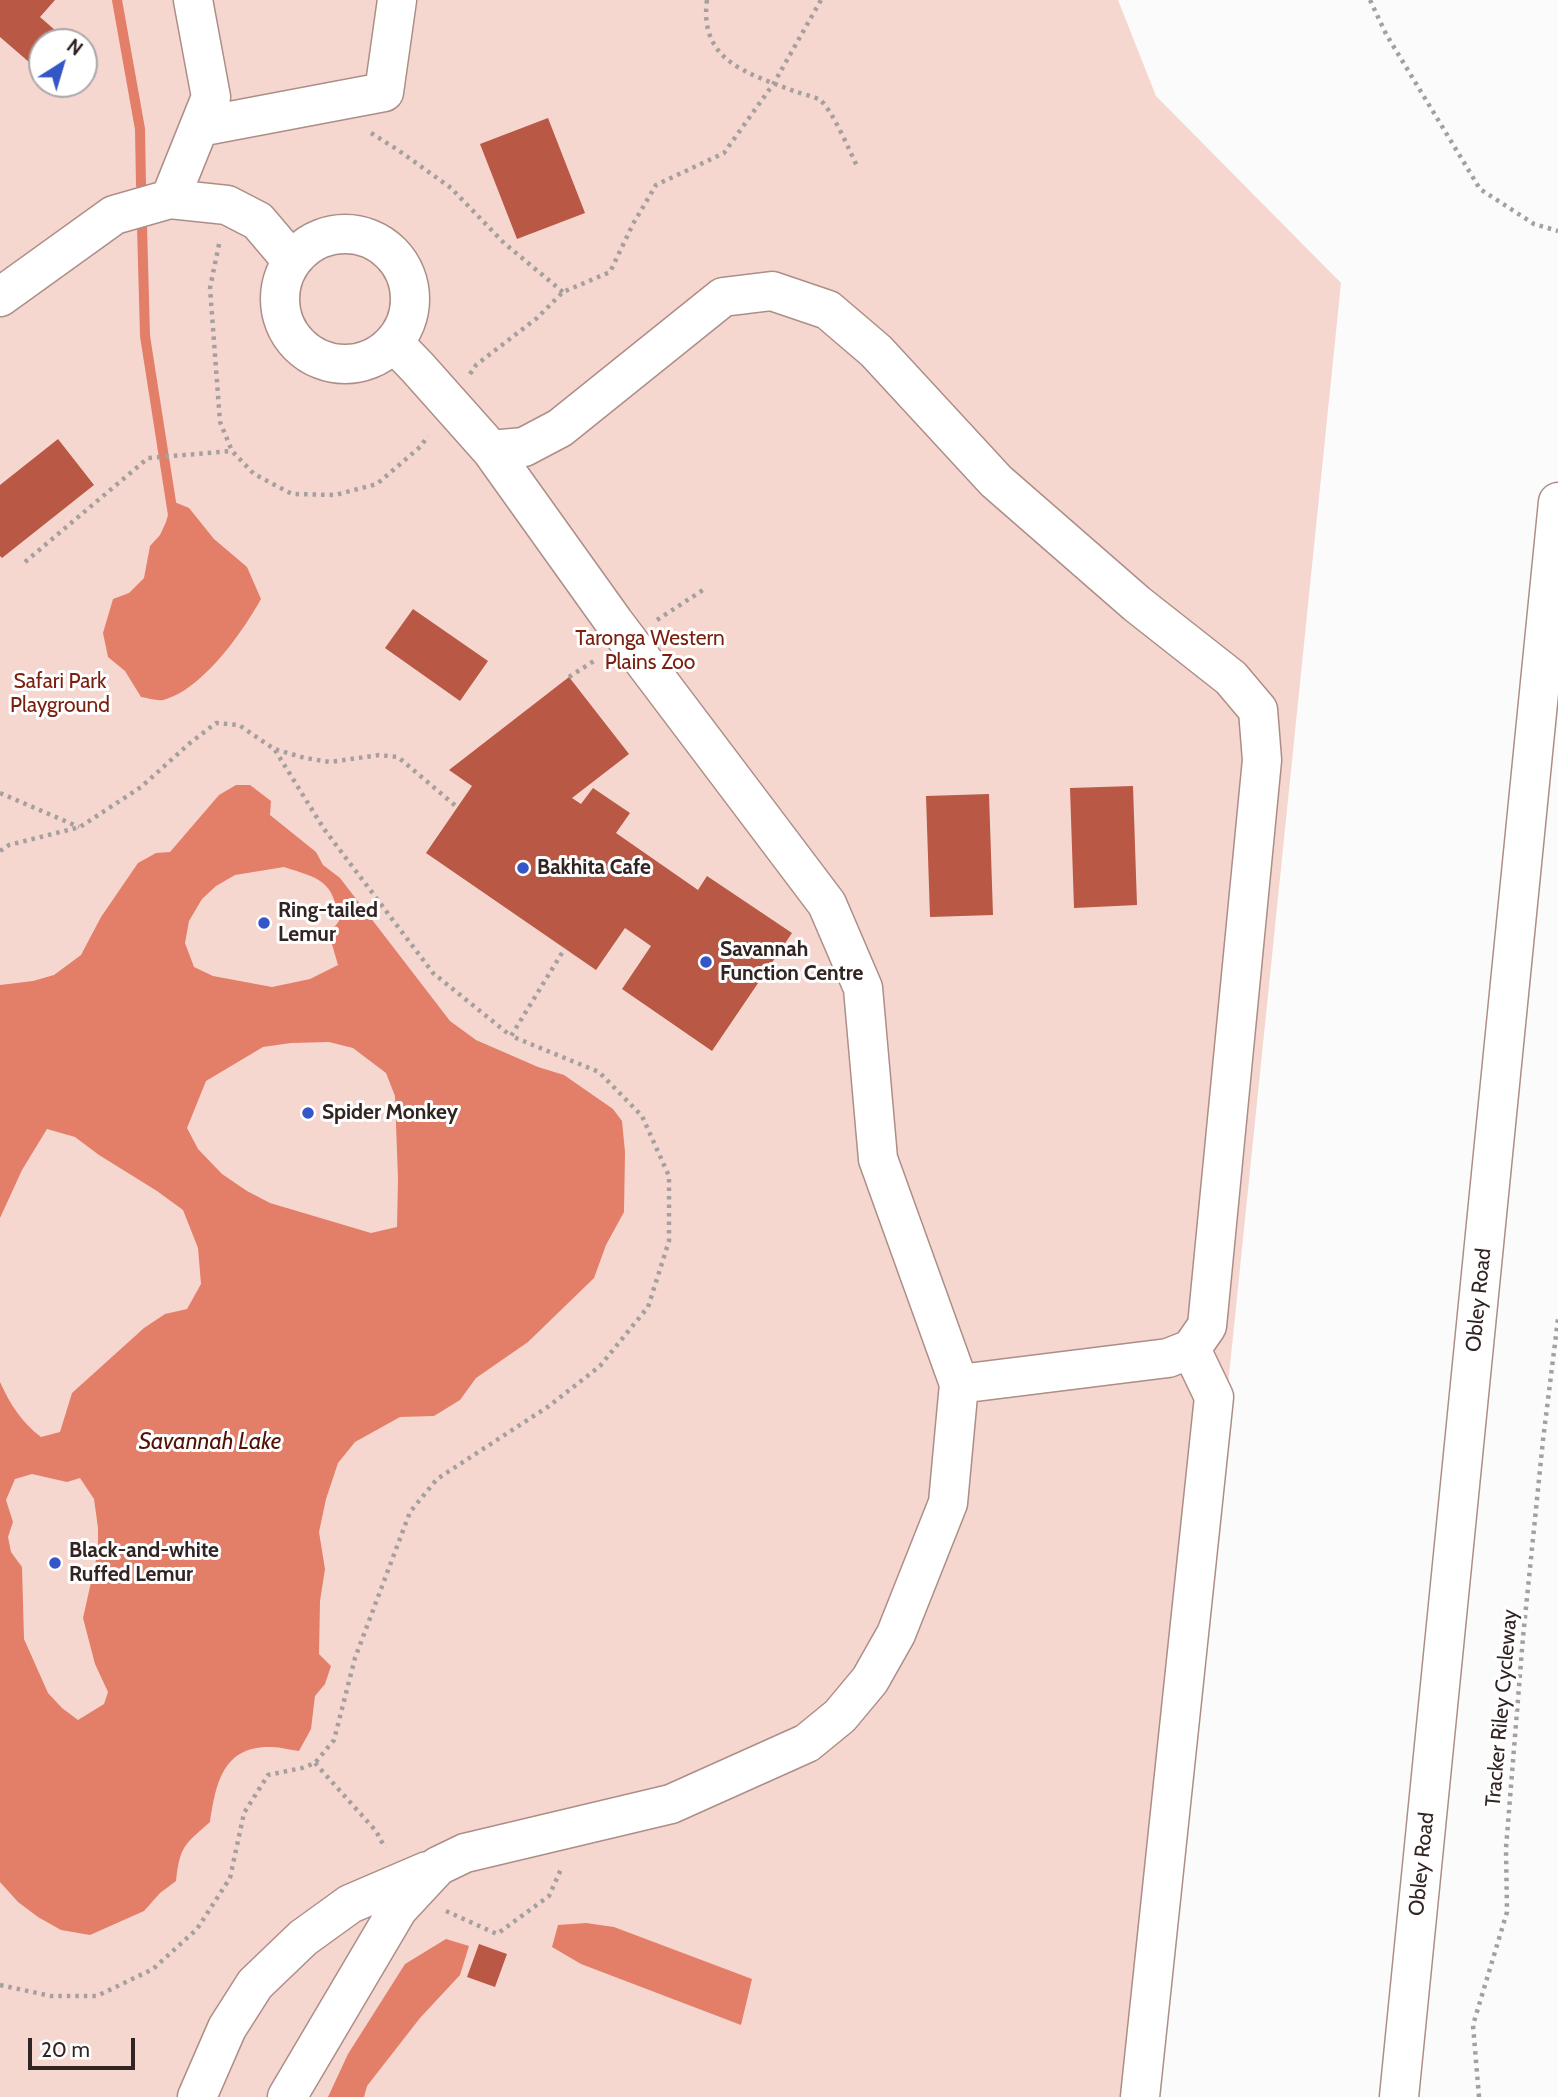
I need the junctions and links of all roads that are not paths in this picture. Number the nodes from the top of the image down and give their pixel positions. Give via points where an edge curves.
1 (193, 0) edge
2 (397, 0) edge
3 (199, 127) junction
4 (156, 202) junction
5 (292, 261) junction
6 (0, 297) edge
7 (394, 343) junction
8 (491, 450) junction
9 (1558, 502) edge
10 (1191, 1349) junction
11 (959, 1384) junction
12 (406, 1889) junction
13 (197, 2097) edge
14 (287, 2097) edge
15 (1140, 2097) edge
16 (1399, 2097) edge

1 - 3 street via 211,97
2 - 3 street via 384,92
3 - 4 street
4 - 5 street via 227,205 258,220
4 - 6 street via 114,215
5 - 7 street via 280,302 296,342 313,356 334,363 356,363 376,357
5 - 7 street via 306,247 340,234 358,235 389,251 409,284 405,325
7 - 8 street
8 - 10 street via 524,447 560,428 723,297 772,291 828,310 876,351 996,481 1231,678 1258,710 1262,760 1207,1326
8 - 11 street via 827,904 863,988 878,1159
9 - 16 street, Obley Road
10 - 11 street via 1168,1357
10 - 15 street via 1214,1397
11 - 12 street via 948,1503 896,1634 870,1680 840,1716 807,1743 671,1804 465,1853
12 - 13 street via 350,1904 303,1938 255,1984 227,2028
12 - 14 street

